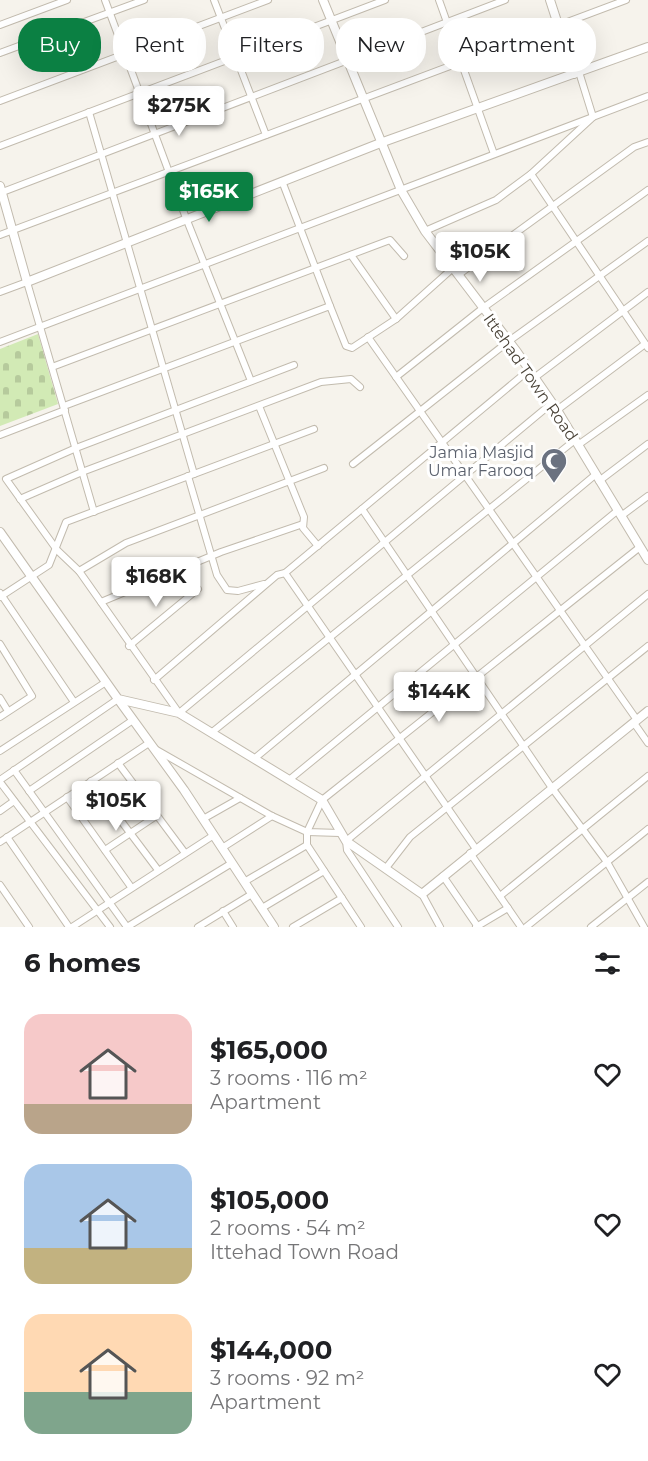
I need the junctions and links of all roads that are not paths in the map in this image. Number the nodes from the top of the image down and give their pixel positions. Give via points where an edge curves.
1 (67, 0) edge
2 (105, 0) edge
3 (144, 0) edge
4 (214, 0) edge
5 (268, 0) edge
6 (322, 0) edge
7 (385, 0) edge
8 (439, 0) edge
9 (505, 0) edge
10 (550, 0) edge
11 (626, 0) edge
12 (109, 13) junction
13 (221, 18) joint
14 (446, 18) edge
15 (458, 18) edge
16 (556, 18) edge
17 (579, 18) edge
18 (331, 21) junction
19 (113, 23) edge
20 (324, 24) edge
21 (0, 25) edge
22 (336, 33) edge
23 (648, 47) edge
24 (0, 53) edge
25 (113, 59) edge
26 (336, 63) edge
27 (218, 64) edge
28 (438, 71) edge
29 (131, 72) edge
30 (242, 72) edge
31 (353, 72) edge
32 (466, 72) edge
33 (577, 73) junction
34 (139, 93) junction
35 (251, 96) junction
36 (648, 96) edge
37 (364, 98) junction
38 (0, 102) edge
39 (479, 108) junction
40 (89, 112) junction
41 (593, 117) junction
42 (154, 134) junction
43 (266, 135) junction
44 (383, 142) junction
45 (648, 142) edge
46 (0, 146) edge
47 (101, 154) junction
48 (494, 154) junction
49 (168, 172) junction
50 (531, 174) junction
51 (282, 181) junction
52 (401, 190) junction
53 (648, 190) edge
54 (1, 191) edge
55 (112, 193) junction
56 (553, 207) junction
57 (186, 218) junction
58 (300, 228) junction
59 (12, 231) junction
60 (424, 231) junction
61 (0, 235) edge
62 (576, 241) junction
63 (126, 242) junction
64 (648, 242) edge
65 (351, 255) junction
66 (404, 256) dead end
67 (204, 264) junction
68 (315, 268) junction
69 (455, 272) junction
70 (600, 276) junction
71 (27, 282) junction
72 (140, 289) junction
73 (0, 292) edge
74 (648, 292) edge
75 (220, 303) junction
76 (330, 306) junction
77 (483, 308) junction
78 (623, 311) junction
79 (396, 319) junction
80 (40, 326) junction
81 (151, 329) junction
82 (368, 337) junction
83 (509, 341) junction
84 (0, 342) edge
85 (235, 342) junction
86 (647, 346) edge
87 (294, 365) dead end
88 (52, 367) junction
89 (163, 369) junction
90 (531, 374) junction
91 (396, 376) junction
92 (251, 381) junction
93 (360, 387) dead end
94 (648, 394) edge
95 (259, 406) junction
96 (555, 406) junction
97 (64, 408) junction
98 (419, 410) junction
99 (175, 411) junction
100 (314, 429) dead end
101 (0, 435) edge
102 (182, 435) junction
103 (442, 442) junction
104 (576, 443) junction
105 (274, 444) junction
106 (648, 444) edge
107 (76, 448) junction
108 (353, 464) dead end
109 (324, 468) dead end
110 (82, 472) junction
111 (191, 475) junction
112 (465, 475) junction
113 (597, 478) junction
114 (289, 481) junction
115 (648, 496) edge
116 (20, 499) junction
117 (362, 509) junction
118 (489, 509) junction
119 (93, 512) junction
120 (619, 513) junction
121 (199, 516) junction
122 (303, 524) junction
123 (0, 532) edge
124 (384, 542) junction
125 (513, 543) junction
126 (318, 546) junction
127 (57, 549) junction
128 (645, 553) edge
129 (212, 556) junction
130 (80, 571) junction
131 (285, 573) junction
132 (407, 575) junction
133 (32, 576) junction
134 (536, 577) junction
135 (268, 582) junction
136 (198, 589) dead end
137 (648, 594) edge
138 (1, 595) edge
139 (101, 602) junction
140 (308, 606) junction
141 (431, 611) junction
142 (560, 611) junction
143 (330, 637) junction
144 (0, 644) edge
145 (454, 644) junction
146 (129, 645) junction
147 (584, 645) junction
148 (648, 646) edge
149 (355, 674) junction
150 (477, 677) junction
151 (608, 679) junction
152 (154, 680) junction
153 (106, 682) junction
154 (0, 698) edge
155 (118, 699) junction
156 (74, 702) junction
157 (378, 707) junction
158 (8, 711) junction
159 (648, 711) edge
160 (501, 712) junction
161 (179, 713) junction
162 (0, 717) edge
163 (133, 720) junction
164 (635, 721) junction
165 (211, 733) junction
166 (400, 739) junction
167 (648, 743) edge
168 (150, 745) junction
169 (524, 746) junction
170 (0, 751) edge
171 (254, 759) junction
172 (118, 763) junction
173 (0, 768) edge
174 (14, 770) junction
175 (425, 775) junction
176 (648, 776) edge
177 (2, 780) edge
178 (289, 780) junction
179 (92, 781) junction
180 (552, 788) junction
181 (28, 791) junction
182 (68, 797) junction
183 (240, 798) junction
184 (322, 800) junction
185 (14, 801) junction
186 (447, 807) junction
187 (0, 811) edge
188 (44, 812) junction
189 (156, 816) junction
190 (272, 816) junction
191 (203, 819) junction
192 (29, 822) junction
193 (582, 829) junction
194 (648, 829) edge
195 (308, 832) junction
196 (131, 833) junction
197 (340, 833) junction
198 (214, 835) junction
199 (7, 837) junction
200 (346, 841) junction
201 (0, 842) edge
202 (307, 845) junction
203 (222, 848) junction
204 (105, 850) junction
205 (473, 851) junction
206 (185, 853) junction
207 (607, 862) junction
208 (232, 863) junction
209 (386, 868) junction
210 (158, 870) junction
211 (324, 871) junction
212 (443, 876) junction
213 (244, 882) junction
214 (648, 882) edge
215 (0, 885) edge
216 (131, 887) junction
217 (252, 894) junction
218 (422, 894) junction
219 (500, 896) junction
220 (342, 898) junction
221 (627, 899) junction
222 (108, 902) junction
223 (262, 908) junction
224 (508, 908) junction
225 (97, 910) junction
226 (223, 911) junction
227 (360, 925) edge
228 (477, 926) edge
229 (29, 927) edge
230 (71, 927) edge
231 (110, 927) edge
232 (127, 927) edge
233 (198, 927) edge
234 (233, 927) edge
235 (274, 927) edge
236 (293, 927) edge
237 (352, 927) edge
238 (398, 927) edge
239 (440, 927) edge
240 (521, 927) edge
241 (526, 927) edge
242 (591, 927) edge
243 (644, 927) edge

1 - 21 street
2 - 12 street
3 - 12 street
4 - 13 street
5 - 13 street
6 - 18 street, Ittehad Town Road
7 - 18 street
8 - 14 street
9 - 15 street
10 - 16 street
11 - 17 street
12 - 19 street
12 - 24 street
18 - 20 street
18 - 22 street, Ittehad Town Road
23 - 33 street
25 - 38 street
26 - 35 street
27 - 34 street
28 - 37 street
29 - 34 street
30 - 35 street
31 - 37 street, Ittehad Town Road
32 - 39 street
33 - 39 street
33 - 41 street
34 - 40 street
34 - 42 street
35 - 42 street
35 - 43 street
36 - 41 street
37 - 43 street
37 - 44 street, Ittehad Town Road
39 - 44 street
39 - 48 street
40 - 46 street
40 - 47 street
41 - 48 street
41 - 50 street
42 - 47 street
42 - 49 street
43 - 49 street
44 - 51 street
44 - 52 street, Ittehad Town Road
45 - 56 street via 634,147
47 - 54 street
47 - 55 street
48 - 52 street
49 - 55 street
49 - 57 street
50 - 56 street
50 - 60 street via 496,200
51 - 57 street
51 - 58 street
52 - 58 street
52 - 60 street, Ittehad Town Road
53 - 62 street
54 - 59 street
55 - 59 street
55 - 63 street
56 - 62 street
56 - 69 street
57 - 63 street
57 - 67 street
58 - 67 street
58 - 68 street
59 - 61 street
59 - 71 street
60 - 69 street, Ittehad Town Road
62 - 70 street
62 - 77 street
63 - 71 street
63 - 72 street
64 - 70 street
65 - 66 street via 390,240
65 - 68 street
65 - 79 street
67 - 72 street
67 - 75 street
68 - 75 street
68 - 76 street
69 - 77 street, Ittehad Town Road
69 - 79 street
70 - 78 street
70 - 83 street
71 - 73 street
71 - 80 street
72 - 80 street
72 - 81 street
74 - 78 street
75 - 81 street
75 - 85 street
76 - 82 street via 346,346 352,348
76 - 85 street
77 - 83 street, Ittehad Town Road
77 - 91 street
78 - 86 street
78 - 90 street
79 - 82 street
80 - 84 street
80 - 88 street
81 - 88 street
81 - 89 street
82 - 91 street
83 - 90 street, Ittehad Town Road
83 - 98 street
85 - 89 street
85 - 92 street
86 - 96 street
87 - 92 street
88 - 97 street
89 - 97 street
89 - 99 street
90 - 96 street, Ittehad Town Road
90 - 103 street
91 - 98 street
92 - 99 street
93 - 95 street via 351,379 321,382
94 - 104 street
95 - 102 street
95 - 105 street
96 - 104 street, Ittehad Town Road
96 - 112 street
97 - 101 street
97 - 107 street
98 - 103 street
98 - 108 street
99 - 102 street
99 - 107 street
100 - 105 street
102 - 110 street
102 - 111 street
103 - 112 street
103 - 117 street
104 - 113 street, Ittehad Town Road
104 - 118 street
105 - 111 street
105 - 114 street
106 - 113 street
107 - 110 street
107 - 116 street via 6,478
109 - 114 street
110 - 116 street
110 - 119 street
111 - 119 street
111 - 121 street
112 - 118 street
112 - 124 street
113 - 120 street, Ittehad Town Road
113 - 125 street
114 - 121 street
114 - 122 street via 304,517
115 - 120 street
116 - 127 street
117 - 124 street
117 - 126 street
118 - 125 street
118 - 132 street
119 - 127 street via 66,522
120 - 128 street, Ittehad Town Road
120 - 134 street
121 - 129 street
121 - 130 street via 126,543
122 - 126 street
122 - 129 street
123 - 133 street
124 - 132 street
124 - 140 street
125 - 134 street
125 - 141 street
126 - 131 street
127 - 130 street
127 - 133 street via 49,565
128 - 142 street
129 - 135 street via 217,575 227,590 238,591
129 - 139 street
130 - 139 street
131 - 135 street
131 - 140 street
132 - 141 street
132 - 143 street
133 - 138 street
133 - 153 street
134 - 142 street
134 - 145 street
135 - 152 street
136 - 146 street
137 - 147 street
138 - 156 street
139 - 146 street
140 - 143 street
140 - 161 street
141 - 145 street
141 - 149 street
142 - 147 street
142 - 150 street
143 - 149 street
143 - 165 street
144 - 158 street via 32,696
145 - 150 street
145 - 157 street
146 - 152 street
147 - 151 street
147 - 160 street
148 - 151 street
149 - 157 street
149 - 171 street
150 - 160 street
150 - 166 street
151 - 164 street
151 - 169 street
152 - 161 street
153 - 155 street
153 - 156 street
154 - 158 street
155 - 161 street
155 - 163 street
155 - 174 street
156 - 170 street
157 - 166 street
157 - 178 street
158 - 162 street
159 - 164 street
160 - 169 street
160 - 175 street
161 - 165 street
163 - 168 street
163 - 181 street
164 - 167 street
164 - 180 street
165 - 171 street
166 - 175 street
166 - 184 street
168 - 172 street
168 - 183 street
168 - 191 street
169 - 180 street
169 - 186 street
171 - 178 street
172 - 179 street
172 - 189 street
173 - 177 street
174 - 177 street
174 - 181 street
175 - 186 street
175 - 200 street
176 - 193 street
177 - 185 street
178 - 184 street
179 - 182 street
179 - 196 street
180 - 193 street
180 - 205 street
181 - 188 street
182 - 188 street
182 - 204 street
183 - 190 street
183 - 191 street
184 - 195 street
184 - 197 street
185 - 187 street
185 - 192 street
186 - 205 street
186 - 209 street via 410,837
188 - 192 street
188 - 222 street
189 - 196 street
189 - 206 street
190 - 195 street
190 - 203 street
191 - 198 street
192 - 199 street
192 - 225 street
193 - 207 street
193 - 219 street
194 - 207 street
195 - 197 street
195 - 202 street
196 - 204 street
196 - 210 street
197 - 200 street
198 - 203 street
198 - 206 street
199 - 201 street
199 - 230 street
200 - 209 street
200 - 238 street via 347,850
202 - 211 street
202 - 213 street
203 - 208 street
204 - 216 street
205 - 212 street
205 - 219 street
206 - 210 street
207 - 221 street
207 - 241 street
208 - 213 street
208 - 232 street
209 - 218 street
210 - 216 street
211 - 220 street
211 - 223 street
212 - 218 street
212 - 228 street
213 - 217 street
214 - 221 street
215 - 229 street
216 - 222 street
217 - 223 street
217 - 226 street
218 - 239 street
219 - 224 street
220 - 227 street
220 - 236 street
221 - 242 street
221 - 243 street
222 - 225 street
222 - 232 street
223 - 235 street
224 - 228 street
224 - 240 street
225 - 230 street
225 - 231 street
226 - 233 street
226 - 234 street
227 - 237 street

